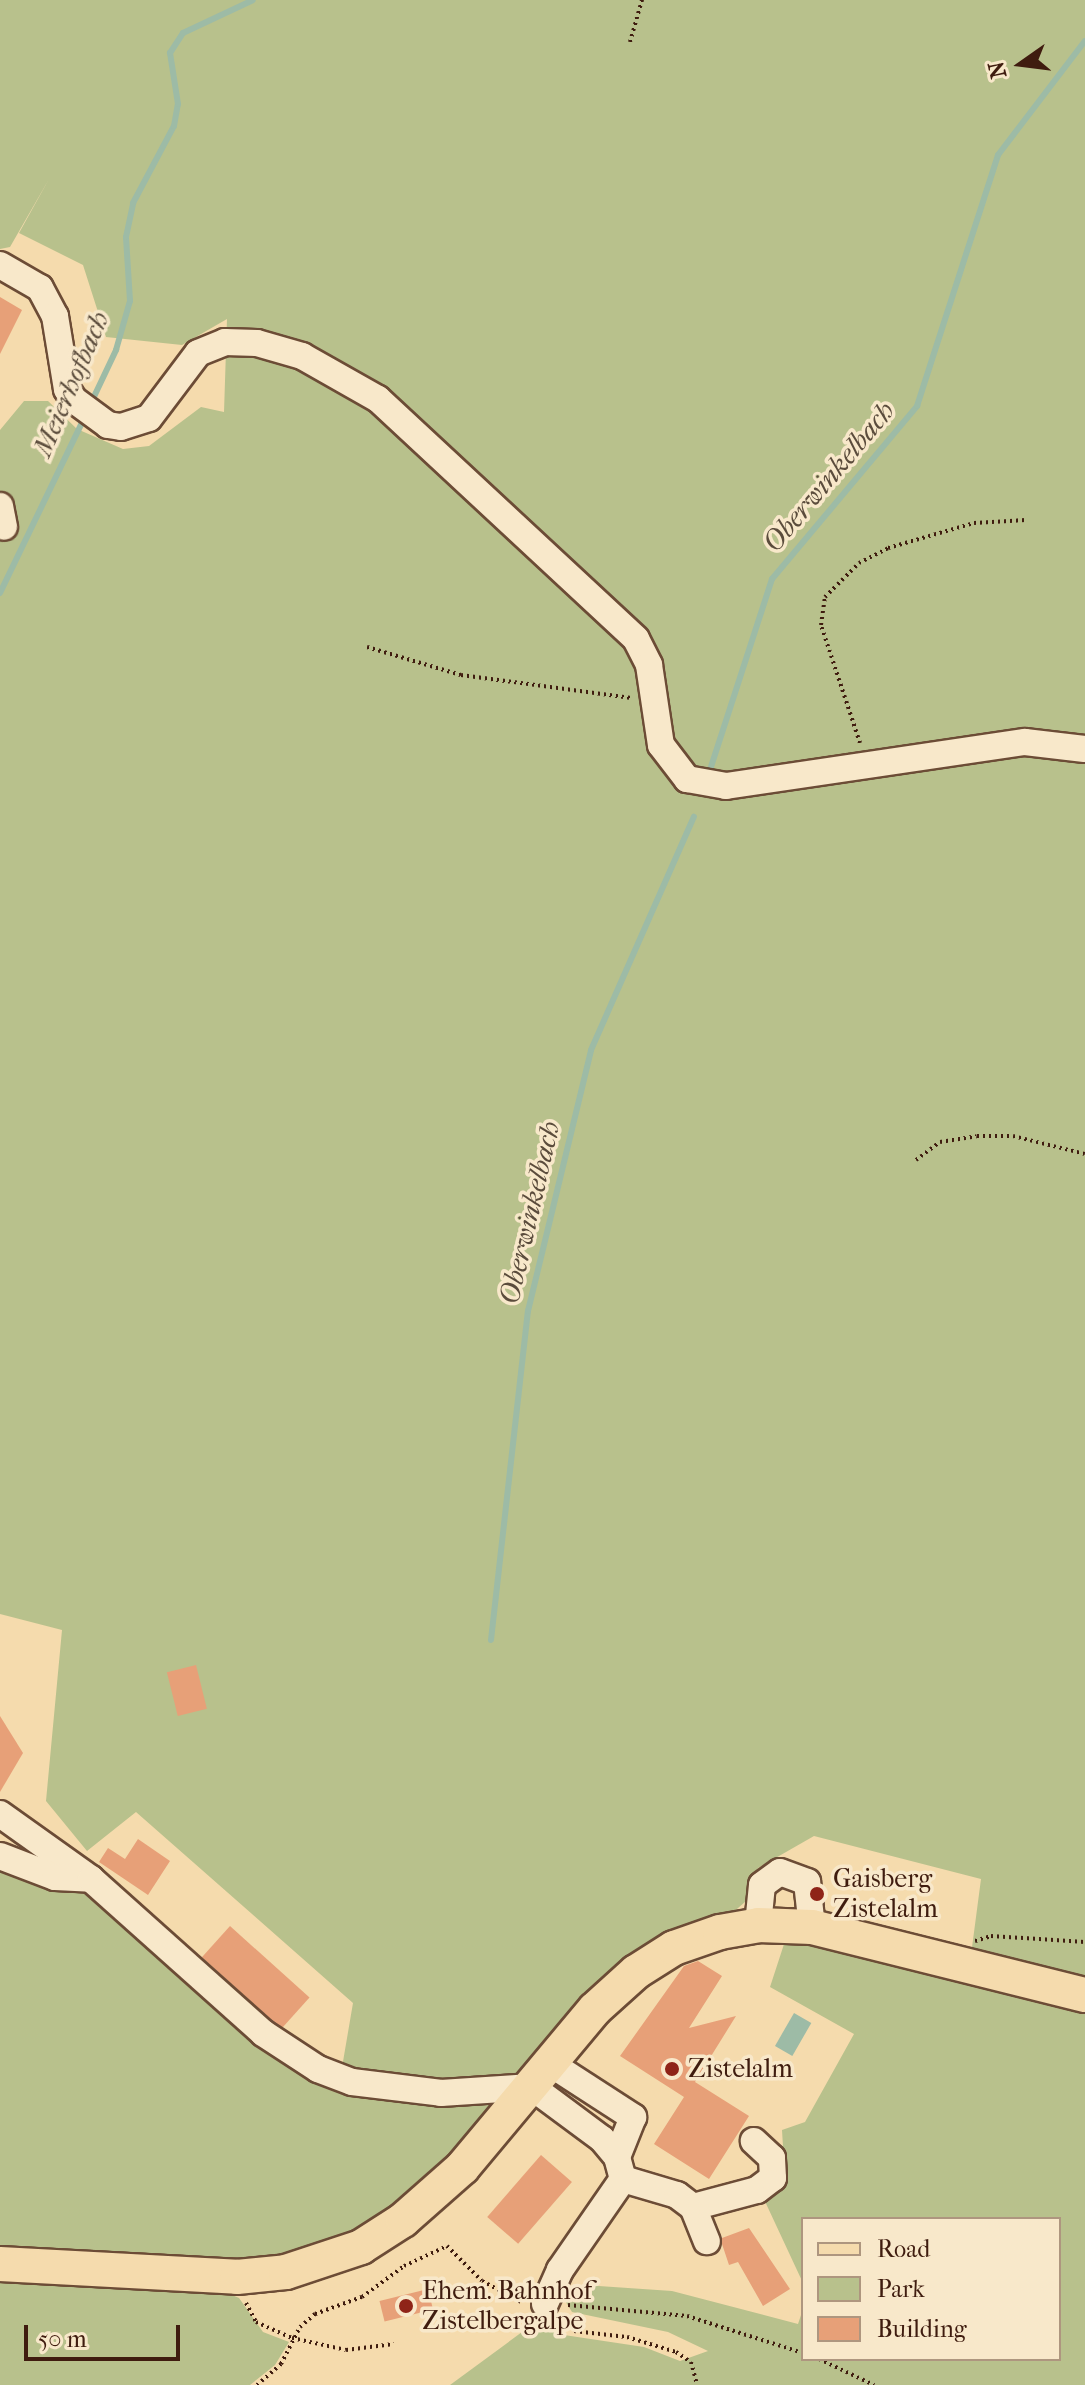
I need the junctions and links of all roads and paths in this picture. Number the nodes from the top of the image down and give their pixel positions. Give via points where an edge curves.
1 (642, 0) edge
2 (630, 42) dead end
3 (0, 265) edge
4 (1026, 520) dead end
5 (367, 647) dead end
6 (654, 700) junction
7 (1085, 749) edge
8 (871, 766) junction
9 (1085, 1154) edge
10 (916, 1160) dead end
11 (0, 1814) edge
12 (0, 1856) edge
13 (91, 1879) junction
14 (758, 1925) junction
15 (812, 1927) junction
16 (1085, 1942) edge
17 (965, 1963) junction
18 (1085, 1995) edge
19 (541, 2075) junction
20 (754, 2141) dead end
21 (620, 2168) junction
22 (693, 2207) junction
23 (707, 2241) dead end
24 (0, 2264) edge
25 (237, 2277) junction
26 (545, 2304) junction
27 (292, 2338) junction
28 (394, 2344) dead end
29 (801, 2352) edge
30 (823, 2361) edge
31 (257, 2385) edge
32 (697, 2385) edge
33 (874, 2385) edge

1 - 2 path
3 - 6 street via 31,280 50,303 67,389 95,419 121,427 149,418 198,353 225,342 269,346 321,364 402,420 620,621 645,655
4 - 8 path via 974,523 888,548 859,563 825,597 821,625 848,714
5 - 6 path via 461,675
6 - 8 street via 668,759 699,784 726,786
7 - 8 street via 1025,742
9 - 10 path via 1013,1136 977,1136 940,1142
11 - 13 street
12 - 13 street via 55,1877
13 - 19 street via 263,2033 318,2069 352,2082 441,2093
14 - 15 main road
14 - 15 street via 762,1885 780,1872 807,1882
14 - 19 main road via 674,1948 636,1972 595,2009
15 - 17 main road
16 - 17 path via 977,1936
17 - 18 main road
19 - 21 street via 602,2139
19 - 21 street via 633,2117
19 - 25 main road via 451,2179 380,2236 305,2268
20 - 22 street via 772,2158 773,2178 757,2190
21 - 22 street
21 - 26 street
22 - 23 street
24 - 25 main road
25 - 27 path via 256,2322
26 - 27 path via 504,2296 447,2246 404,2266 362,2297 315,2314
26 - 29 path via 687,2316
26 - 32 path via 554,2319 574,2331 627,2337 676,2352 691,2362
27 - 28 path via 346,2350
27 - 31 path via 281,2364
30 - 33 path

